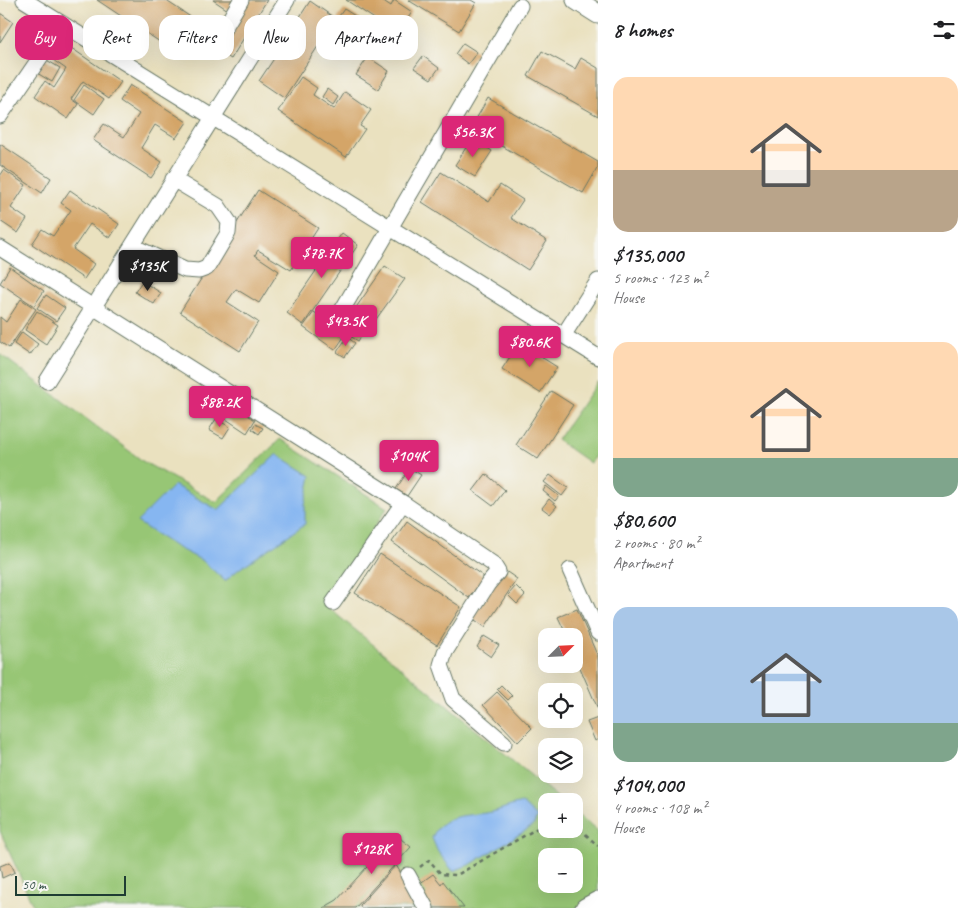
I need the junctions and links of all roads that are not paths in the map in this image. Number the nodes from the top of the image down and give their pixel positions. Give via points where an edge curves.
1 (24, 0) edge
2 (241, 0) edge
3 (287, 0) edge
4 (576, 0) edge
5 (520, 6) dead end
6 (598, 14) edge
7 (48, 15) edge
8 (232, 15) edge
9 (73, 30) edge
10 (38, 60) edge
11 (0, 116) edge
12 (212, 118) junction
13 (173, 179) junction
14 (390, 227) junction
15 (132, 246) junction
16 (0, 248) edge
17 (598, 280) edge
18 (93, 306) junction
19 (338, 317) dead end
20 (563, 336) junction
21 (598, 357) edge
22 (47, 381) dead end
23 (403, 502) junction
24 (570, 570) dead end
25 (333, 603) dead end
26 (598, 633) edge
27 (504, 744) dead end
28 (408, 875) road end
29 (598, 901) edge
30 (426, 908) edge
31 (585, 908) edge

1 - 7 street
2 - 8 street
3 - 12 street
4 - 6 main road
5 - 14 street
9 - 12 street
10 - 11 street
12 - 13 street
12 - 14 street
13 - 15 street
13 - 15 street via 218,206 229,222 228,233 207,268 185,270
14 - 19 street
14 - 20 street
15 - 18 street
16 - 18 street
17 - 20 street
18 - 22 street
18 - 23 street
20 - 21 street
23 - 25 street
23 - 27 street via 493,564 498,572 445,652 440,665 453,699
24 - 26 street
28 - 30 street
29 - 31 main road

